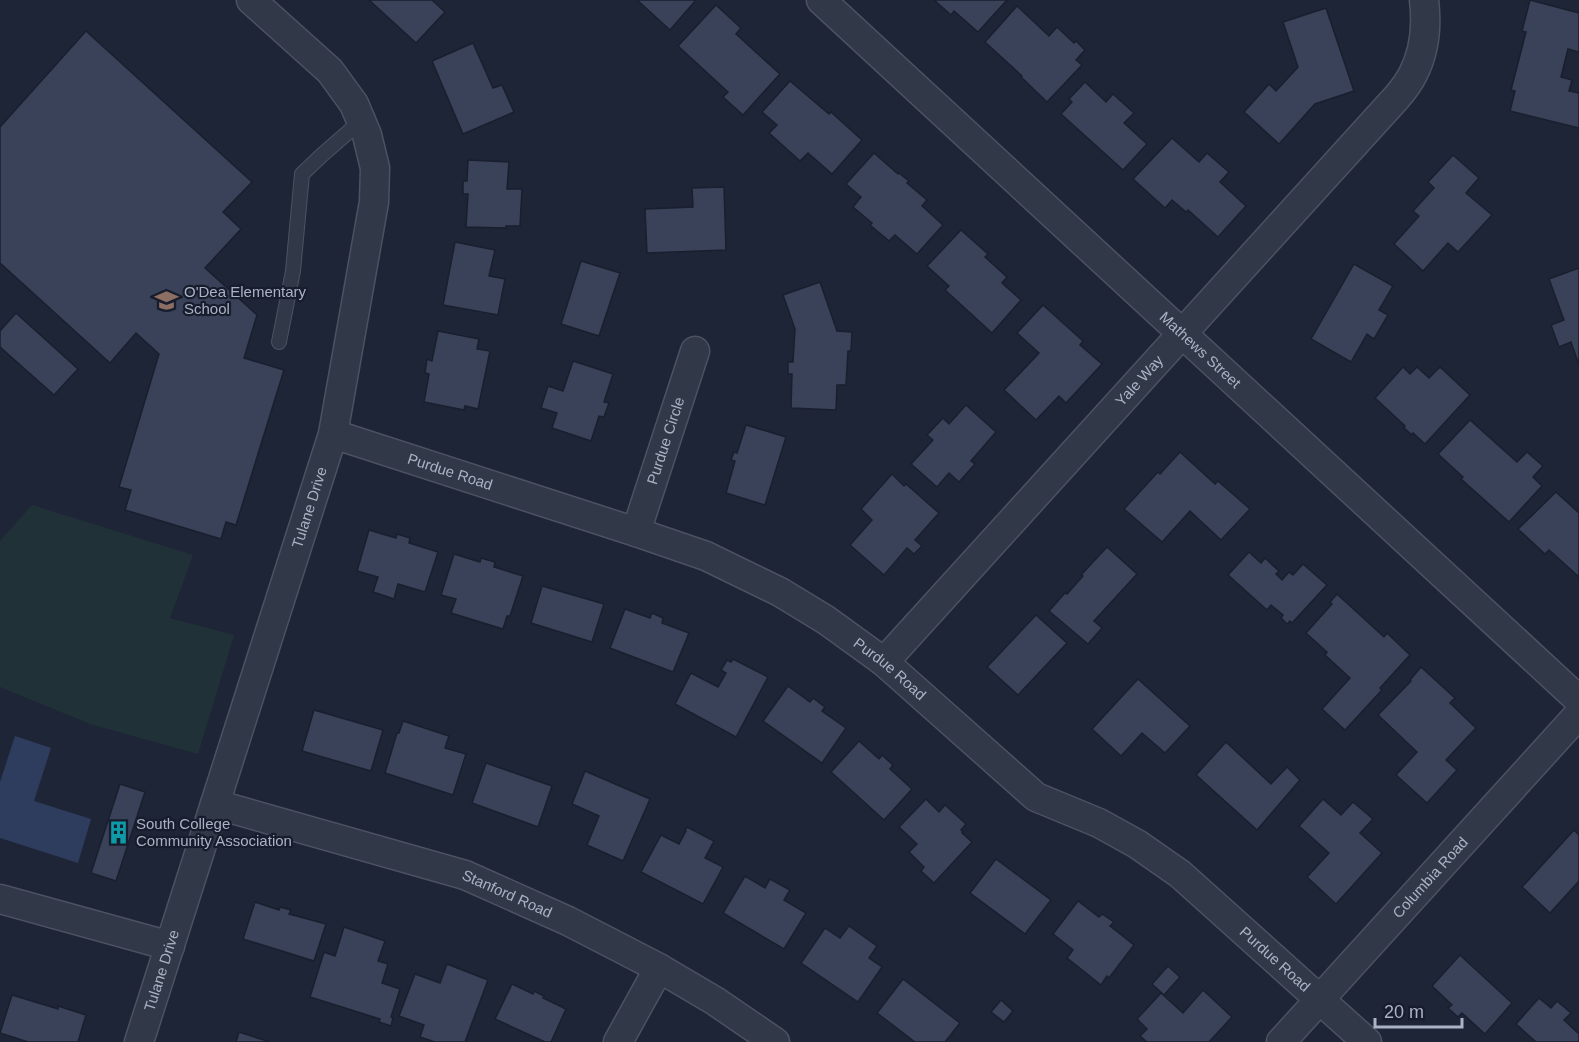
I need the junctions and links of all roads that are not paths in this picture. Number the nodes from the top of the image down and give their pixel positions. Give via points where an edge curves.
1 (252, 0) edge
2 (822, 0) edge
3 (1424, 0) edge
4 (362, 121) junction
5 (1183, 333) junction
6 (279, 342) dead end
7 (695, 351) dead end
8 (333, 434) junction
9 (636, 532) junction
10 (884, 662) junction
11 (1579, 700) edge
12 (1579, 714) edge
13 (215, 804) junction
14 (0, 899) edge
15 (170, 946) junction
16 (659, 968) junction
17 (1320, 999) junction
18 (139, 1042) edge
19 (618, 1042) edge
20 (775, 1042) edge
21 (1281, 1042) edge
22 (1367, 1042) edge

1 - 4 street, Tulane Drive via 330,71
2 - 5 street, Mathews Street
3 - 5 street, Yale Way via 1424,44 1414,72 1397,97
4 - 6 lane via 302,174 293,271
4 - 8 street, Tulane Drive via 375,168 374,202
5 - 10 street, Yale Way
5 - 11 street, Mathews Street
7 - 9 street, Purdue Circle
8 - 9 street, Purdue Road
8 - 13 street, Tulane Drive
9 - 10 street, Purdue Road via 706,556 780,592
10 - 17 street, Purdue Road via 1036,797 1099,823 1180,874
12 - 17 street, Columbia Road
13 - 15 street, Tulane Drive
13 - 16 street, Stanford Road via 465,875 568,921
14 - 15 street
15 - 18 street, Tulane Drive
16 - 19 street
16 - 20 street, Stanford Road
17 - 21 street, Columbia Road
17 - 22 street, Purdue Road

